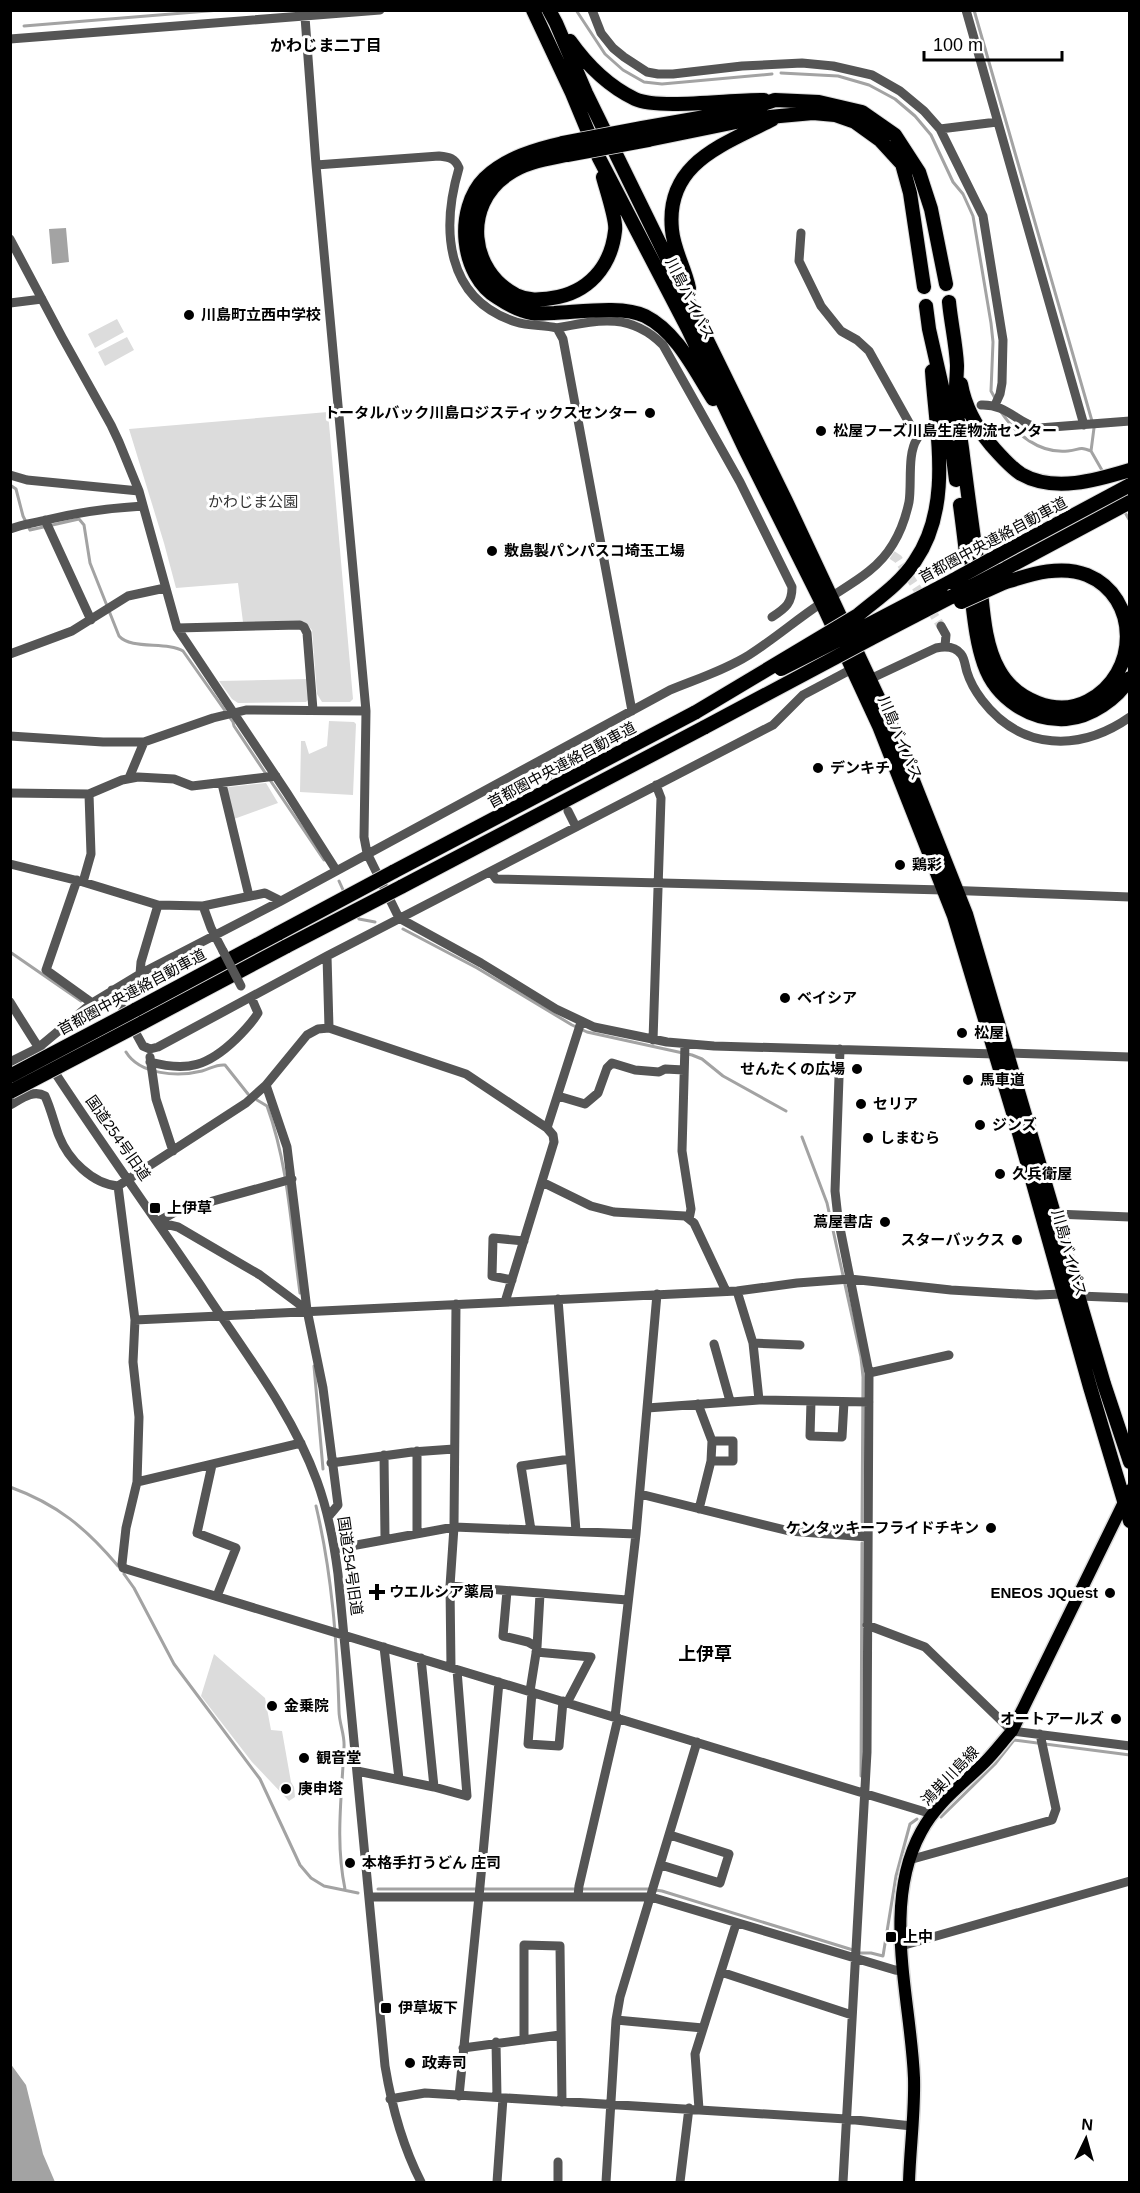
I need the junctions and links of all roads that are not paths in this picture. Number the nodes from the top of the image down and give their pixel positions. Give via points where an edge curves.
1 (380, 10) edge
2 (533, 10) edge
3 (592, 10) edge
4 (966, 10) edge
5 (305, 16) junction
6 (552, 17) edge
7 (10, 39) edge
8 (775, 100) junction
9 (780, 116) junction
10 (997, 122) junction
11 (940, 129) junction
12 (645, 134) junction
13 (565, 149) junction
14 (598, 158) junction
15 (316, 165) junction
16 (801, 233) dead end
17 (10, 239) edge
18 (946, 284) dead end
19 (924, 287) dead end
20 (42, 299) junction
21 (948, 302) dead end
22 (10, 303) edge
23 (926, 306) dead end
24 (693, 313) junction
25 (557, 328) junction
26 (929, 329) junction
27 (957, 364) junction
28 (981, 405) dead end
29 (995, 405) junction
30 (1130, 421) edge
31 (1086, 425) junction
32 (927, 430) dead end
33 (917, 437) junction
34 (745, 449) junction
35 (1130, 470) edge
36 (10, 475) edge
37 (1119, 490) edge
38 (139, 491) junction
39 (1124, 505) edge
40 (143, 506) junction
41 (45, 520) junction
42 (10, 529) edge
43 (1002, 577) junction
44 (165, 588) junction
45 (826, 600) junction
46 (772, 617) dead end
47 (91, 620) junction
48 (941, 626) tunnel mouth
49 (177, 628) junction
50 (867, 632) junction
51 (945, 646) junction
52 (10, 654) edge
53 (852, 669) junction
54 (1130, 678) edge
55 (870, 680) junction
56 (313, 710) junction
57 (366, 711) junction
58 (632, 711) junction
59 (234, 713) junction
60 (1130, 717) edge
61 (10, 736) edge
62 (144, 742) junction
63 (540, 761) junction
64 (270, 777) junction
65 (548, 777) dead end
66 (129, 778) junction
67 (222, 784) junction
68 (656, 784) junction
69 (10, 793) edge
70 (89, 794) junction
71 (568, 811) dead end
72 (576, 826) junction
73 (367, 853) junction
74 (10, 864) edge
75 (336, 870) junction
76 (491, 872) junction
77 (80, 881) junction
78 (657, 883) junction
79 (951, 891) junction
80 (249, 896) junction
81 (1130, 897) edge
82 (281, 901) junction
83 (158, 905) junction
84 (203, 906) junction
85 (399, 918) junction
86 (215, 936) junction
87 (327, 956) junction
88 (140, 974) junction
89 (112, 990) junction
90 (249, 998) junction
91 (10, 1002) edge
92 (92, 1003) junction
93 (138, 1017) junction
94 (581, 1022) junction
95 (329, 1028) junction
96 (653, 1040) junction
97 (685, 1044) junction
98 (38, 1048) junction
99 (150, 1049) junction
100 (840, 1049) junction
101 (1002, 1054) junction
102 (1130, 1058) edge
103 (10, 1062) edge
104 (150, 1067) junction
105 (684, 1070) junction
106 (10, 1076) edge
107 (266, 1086) junction
108 (10, 1092) edge
109 (558, 1096) junction
110 (10, 1105) edge
111 (547, 1128) junction
112 (173, 1150) junction
113 (127, 1180) junction
114 (289, 1180) junction
115 (542, 1182) junction
116 (118, 1186) junction
117 (1055, 1214) junction
118 (1130, 1217) edge
119 (689, 1219) junction
120 (157, 1222) junction
121 (524, 1240) junction
122 (850, 1279) junction
123 (512, 1280) junction
124 (726, 1291) junction
125 (737, 1291) junction
126 (657, 1294) junction
127 (1064, 1294) junction
128 (1079, 1296) junction
129 (1130, 1298) edge
130 (558, 1299) junction
131 (505, 1302) junction
132 (456, 1304) junction
133 (308, 1310) junction
134 (220, 1316) junction
135 (135, 1320) junction
136 (753, 1343) junction
137 (714, 1344) dead end
138 (800, 1345) dead end
139 (949, 1355) dead end
140 (869, 1373) junction
141 (759, 1400) junction
142 (730, 1401) junction
143 (811, 1401) junction
144 (844, 1402) junction
145 (869, 1402) junction
146 (698, 1404) junction
147 (647, 1408) junction
148 (712, 1441) junction
149 (301, 1443) junction
150 (454, 1449) junction
151 (417, 1451) junction
152 (384, 1455) junction
153 (570, 1459) junction
154 (711, 1461) junction
155 (1130, 1462) edge
156 (331, 1463) junction
157 (212, 1465) junction
158 (137, 1482) junction
159 (640, 1494) junction
160 (1127, 1495) edge
161 (699, 1509) junction
162 (328, 1517) junction
163 (1130, 1521) edge
164 (454, 1527) junction
165 (531, 1530) junction
166 (576, 1531) junction
167 (417, 1533) junction
168 (636, 1534) junction
169 (868, 1537) junction
170 (385, 1538) junction
171 (335, 1549) junction
172 (450, 1586) junction
173 (507, 1591) junction
174 (540, 1594) junction
175 (217, 1596) junction
176 (627, 1600) junction
177 (867, 1625) junction
178 (339, 1633) junction
179 (384, 1647) junction
180 (537, 1649) junction
181 (421, 1658) junction
182 (454, 1669) junction
183 (499, 1682) junction
184 (531, 1691) junction
185 (565, 1702) junction
186 (617, 1718) junction
187 (1012, 1731) junction
188 (1040, 1734) junction
189 (697, 1742) junction
190 (1130, 1746) edge
191 (357, 1771) junction
192 (399, 1779) junction
193 (434, 1787) junction
194 (865, 1794) junction
195 (932, 1814) junction
196 (670, 1835) junction
197 (909, 1860) junction
198 (661, 1865) junction
199 (1130, 1881) edge
200 (480, 1891) junction
201 (579, 1891) junction
202 (652, 1893) junction
203 (369, 1897) junction
204 (736, 1924) junction
205 (901, 1946) junction
206 (855, 1959) junction
207 (903, 1971) junction
208 (721, 1972) junction
209 (852, 2015) junction
210 (616, 2020) junction
211 (703, 2028) junction
212 (560, 2035) junction
213 (524, 2040) junction
214 (496, 2042) junction
215 (463, 2048) junction
216 (459, 2096) junction
217 (500, 2097) junction
218 (390, 2099) junction
219 (562, 2102) junction
220 (610, 2104) junction
221 (688, 2108) junction
222 (699, 2109) junction
223 (846, 2118) junction
224 (912, 2126) junction
225 (558, 2162) dead end
226 (421, 2182) edge
227 (497, 2182) edge
228 (558, 2182) edge
229 (606, 2182) edge
230 (680, 2182) edge
231 (843, 2182) edge
232 (909, 2182) edge

1 - 5 street
2 - 14 highway, 川島バイパス
3 - 11 street via 601,33 614,48 647,72 673,74 802,63 854,70 900,91
4 - 10 street
5 - 7 street
5 - 15 street
6 - 8 highway via 583,60 606,81 637,100 671,104
6 - 24 highway, 川島バイパス
8 - 12 highway
8 - 18 highway via 819,102 862,112 895,135 919,172
9 - 12 highway
9 - 19 highway via 813,113 855,122 880,140 902,164
9 - 24 highway via 717,148 685,173 676,190 672,229
10 - 11 street
10 - 31 street
11 - 29 street via 985,223 1003,340 1002,384
12 - 13 highway, bridge
13 - 14 highway via 507,174 480,205 476,224 476,242 486,268 503,286 534,301 568,296 589,284 603,266 616,229
13 - 34 highway via 534,149 484,179 471,201 464,226 465,249 477,278 497,298 532,313 625,311 656,322 681,349
14 - 34 highway, 川島バイパス via 688,329
15 - 25 street via 450,157 459,168 449,214 449,237 451,254 462,279 484,306 515,322
15 - 57 street
16 - 33 street via 799,261 821,306 842,331 869,351
17 - 20 street
20 - 22 street
20 - 38 street via 111,424
21 - 27 highway
23 - 26 highway
24 - 45 highway, 川島バイパス
25 - 46 street via 621,321 634,324 663,345 740,482 792,586 788,606
25 - 58 street via 563,339
26 - 50 highway via 940,474 933,522 915,562 894,585
26 - 54 highway via 946,404 985,667 1014,705 1042,718 1072,718 1098,709
27 - 35 highway via 963,396 979,431 1022,474 1069,484
27 - 43 highway via 956,402 968,495 988,640 998,668 1008,683 1037,704 1069,707 1087,702 1110,687 1121,671 1128,641 1121,606 1108,589 1088,575 1072,571
28 - 29 street
29 - 31 street via 1040,428
30 - 31 street
32 - 33 street
33 - 45 street via 904,521 890,554
34 - 45 highway, 川島バイパス
36 - 38 street
37 - 50 highway, 首都圏中央連絡自動車道, bridge
38 - 40 street
39 - 43 highway, 首都圏中央連絡自動車道
40 - 41 street via 100,508
40 - 44 street
41 - 42 street
41 - 47 street
43 - 50 highway, bridge via 952,601
44 - 47 street via 128,596
44 - 49 street
45 - 53 highway, 川島バイパス
45 - 55 highway, 川島バイパス
45 - 58 street via 750,654
47 - 52 street
48 - 51 street via 946,635
49 - 56 street via 304,627
49 - 59 street
50 - 93 highway, 首都圏中央連絡自動車道, bridge via 753,702 287,946
50 - 93 highway, 首都圏中央連絡自動車道, bridge via 696,712 393,872 279,933
51 - 55 street
51 - 60 street via 962,655 971,682 996,715 1034,737 1057,742 1085,739
53 - 68 street via 802,695 773,725
53 - 79 highway, 川島バイパス
55 - 79 highway, 川島バイパス via 891,725
56 - 57 street
56 - 59 street
57 - 73 street
58 - 63 street
59 - 62 street
59 - 64 street
61 - 62 street
62 - 66 street
63 - 65 street
63 - 73 street
64 - 67 street
64 - 75 street
66 - 67 street via 174,779 192,786
66 - 70 street
67 - 80 street
68 - 72 street
68 - 78 street via 661,798
69 - 70 street
70 - 77 street via 91,854
71 - 72 street
72 - 76 street
73 - 75 street
73 - 85 street
74 - 77 street
75 - 82 street
76 - 78 street via 496,879
76 - 85 street
77 - 83 street
77 - 92 street via 46,970
78 - 79 street
78 - 96 street
79 - 81 street
79 - 101 highway, 川島バイパス via 966,914
80 - 82 street via 265,893
80 - 84 street
82 - 86 street
83 - 84 street
83 - 88 street
84 - 86 street
85 - 87 street
85 - 94 street
86 - 88 street
86 - 90 street, bridge
87 - 90 street
87 - 95 street
88 - 89 street
89 - 92 street
89 - 99 street via 143,1046
90 - 99 street
90 - 104 street via 258,1013 251,1024 208,1062 192,1067
91 - 98 street, 国道254号旧道
92 - 98 street
93 - 106 highway, 首都圏中央連絡自動車道, bridge
93 - 108 highway, 首都圏中央連絡自動車道, bridge
94 - 96 street
94 - 109 street
95 - 107 street via 307,1035
95 - 111 street via 466,1074
96 - 97 street
97 - 100 street
97 - 105 street
98 - 103 street
98 - 113 street, 国道254号旧道
99 - 104 street
100 - 101 street
100 - 122 street via 836,1191
101 - 102 street
101 - 117 highway, 川島バイパス
101 - 127 highway, 川島バイパス
104 - 112 street
105 - 109 street via 634,1070 612,1063 598,1094 585,1104
105 - 119 street via 682,1151 691,1209
107 - 112 street
107 - 114 street via 286,1147
109 - 111 street
110 - 116 street via 32,1094 45,1096 60,1139 74,1160 87,1173
111 - 115 street via 554,1143
112 - 113 street
113 - 116 street
113 - 120 street, 国道254号旧道
114 - 120 street via 177,1211
114 - 133 street
115 - 119 street via 591,1206 614,1212
115 - 121 street
116 - 135 street
117 - 118 street
117 - 128 highway, 川島バイパス
119 - 124 street via 694,1222
120 - 133 street via 178,1227 250,1269
120 - 134 street, 国道254号旧道
121 - 123 street
121 - 123 street via 493,1238 492,1276
122 - 125 street
122 - 127 street via 951,1290
122 - 140 street
123 - 131 street
124 - 125 street
124 - 126 street
125 - 136 street
126 - 130 street
126 - 147 street
127 - 160 highway, 川島バイパス
128 - 129 street
128 - 155 highway, 川島バイパス
130 - 131 street
130 - 153 street
131 - 132 street
132 - 133 street
132 - 150 street
133 - 134 street
133 - 156 street via 323,1388
134 - 135 street
134 - 149 street, 国道254号旧道
135 - 158 street
136 - 138 street
136 - 141 street
137 - 142 street
139 - 140 street
140 - 145 street
141 - 142 street
141 - 143 street
142 - 146 street
143 - 144 street
143 - 144 street via 810,1436 842,1437
144 - 145 street
145 - 169 street
146 - 147 street
146 - 148 street
147 - 159 street
148 - 154 street
148 - 154 street via 733,1441 733,1461
149 - 157 street
149 - 162 street, 国道254号旧道
150 - 151 street
150 - 164 street
151 - 152 street
151 - 167 street
152 - 156 street
152 - 170 street
153 - 165 street via 521,1466
153 - 166 street
154 - 161 street
156 - 162 street via 338,1505
157 - 158 street
157 - 175 street via 197,1533 236,1548
158 - 175 street via 126,1528 123,1568
159 - 161 street
159 - 168 street
160 - 163 highway, 川島バイパス
160 - 187 main road, 鴻巣川島線
161 - 169 street via 789,1531
162 - 171 street, 国道254号旧道
164 - 165 street
164 - 167 street
164 - 172 street
165 - 166 street
166 - 168 street
167 - 170 street
168 - 176 street
169 - 177 street
170 - 171 street
171 - 178 street, 国道254号旧道
172 - 173 street
172 - 182 street
173 - 174 street
173 - 180 street via 503,1636 528,1642
174 - 176 street
174 - 180 street
175 - 178 street
176 - 186 street
177 - 187 street via 924,1647
177 - 194 street
178 - 179 street
178 - 191 street, 国道254号旧道
179 - 181 street
179 - 192 street
180 - 184 street
180 - 185 street via 591,1657
181 - 182 street
181 - 193 street
182 - 183 street
182 - 193 street via 467,1796
183 - 184 street
183 - 200 street
184 - 185 street
184 - 185 street via 528,1744 559,1746
185 - 186 street
186 - 189 street
186 - 201 street
187 - 188 street
187 - 195 main road, 鴻巣川島線
188 - 190 street
188 - 197 street via 1056,1809 1052,1820
189 - 194 street
189 - 196 street
191 - 192 street
191 - 203 street, 国道254号旧道
192 - 193 street
194 - 195 street
194 - 206 street
195 - 197 main road, 鴻巣川島線
196 - 198 street
196 - 198 street via 729,1854 720,1883
197 - 205 main road, 鴻巣川島線 via 902,1902
198 - 202 street
199 - 205 street
200 - 201 street
200 - 203 street
200 - 215 street
201 - 202 street
202 - 204 street
202 - 210 street
203 - 218 street, 国道254号旧道
204 - 206 street
204 - 208 street
205 - 207 main road, 鴻巣川島線
206 - 207 street
206 - 209 street
207 - 224 main road, 鴻巣川島線 via 914,2078
208 - 209 street
208 - 211 street
209 - 223 street
210 - 211 street
210 - 220 street
211 - 222 street via 695,2054
212 - 213 street
212 - 213 street via 560,1946 524,1945
212 - 219 street
213 - 214 street
214 - 215 street
214 - 217 street
215 - 216 street
216 - 217 street
216 - 218 street via 425,2093
217 - 219 street
217 - 227 street
218 - 226 street, 国道254号旧道 via 403,2144
219 - 220 street
220 - 221 street
220 - 229 street
221 - 222 street
221 - 230 street
222 - 223 street
223 - 224 street
223 - 231 street
224 - 232 main road, 鴻巣川島線
225 - 228 street

